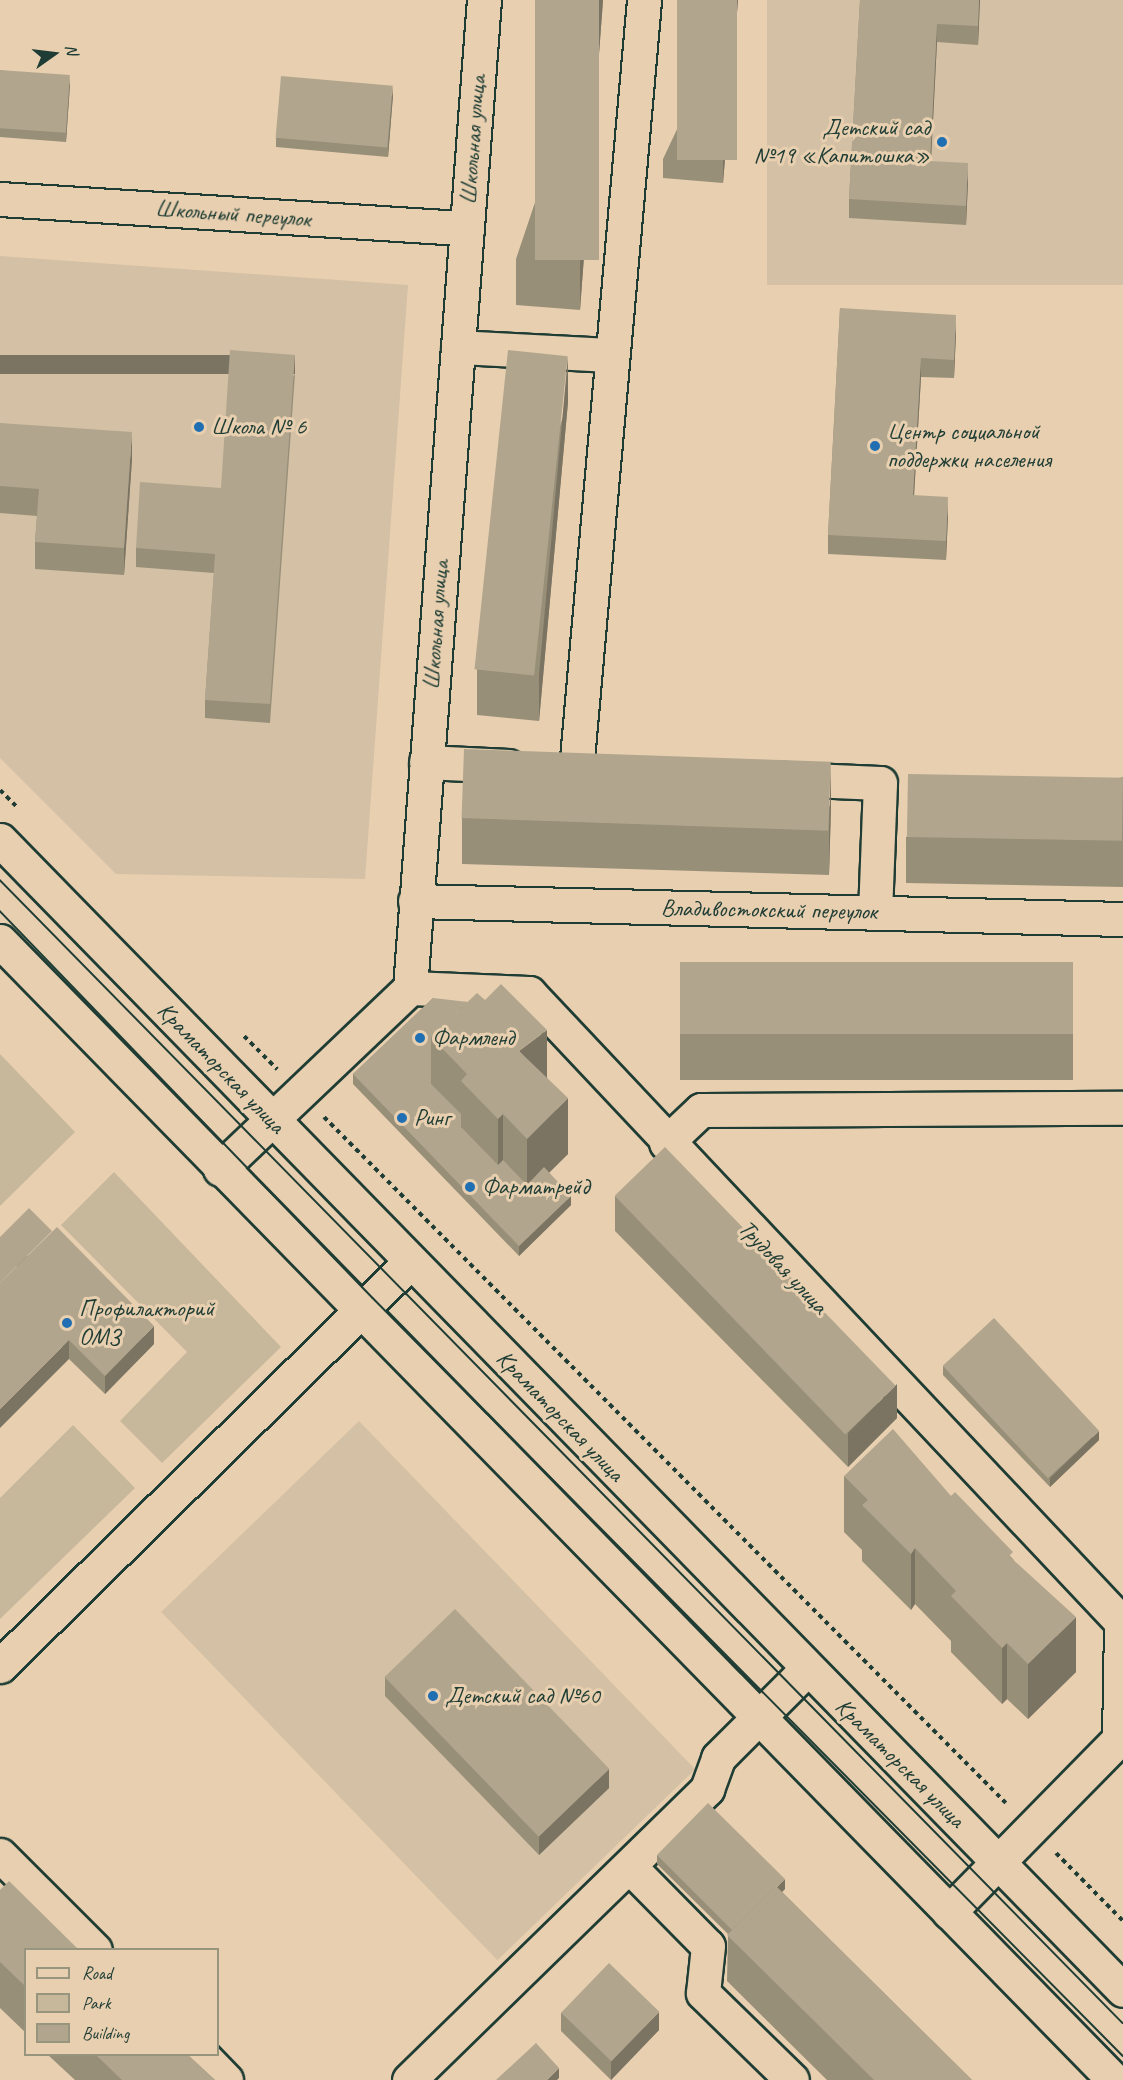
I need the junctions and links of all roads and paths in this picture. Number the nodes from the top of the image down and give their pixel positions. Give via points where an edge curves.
1 (484, 0) edge
2 (644, 0) edge
3 (0, 199) edge
4 (466, 228) junction
5 (458, 347) junction
6 (612, 355) junction
7 (426, 762) junction
8 (576, 770) junction
9 (611, 771) edge
10 (752, 777) edge
11 (880, 783) junction
12 (915, 784) edge
13 (0, 790) edge
14 (25, 815) dead end
15 (0, 840) edge
16 (415, 901) junction
17 (875, 912) junction
18 (1123, 919) edge
19 (0, 941) edge
20 (410, 988) junction
21 (242, 1034) dead end
22 (300, 1092) junction
23 (1123, 1108) edge
24 (271, 1120) junction
25 (666, 1143) junction
26 (220, 1169) junction
27 (410, 1263) junction
28 (359, 1312) junction
29 (1122, 1624) edge
30 (0, 1666) edge
31 (807, 1669) junction
32 (758, 1717) junction
33 (1031, 1828) junction
34 (0, 1855) edge
35 (998, 1862) junction
36 (629, 1866) junction
37 (949, 1912) junction
38 (1123, 1921) edge
39 (93, 1948) edge
40 (1123, 1990) edge
41 (202, 2056) edge
42 (226, 2080) edge
43 (409, 2080) edge
44 (792, 2080) edge
45 (1114, 2080) edge

1 - 4 main road, Школьная улица
2 - 6 main road
3 - 4 main road, Школьный переулок
4 - 5 main road, Школьная улица
5 - 6 main road
5 - 7 main road, Школьная улица
6 - 8 main road
7 - 8 main road
7 - 16 main road, Школьная улица
8 - 9 main road
10 - 11 main road
11 - 12 main road
11 - 17 main road
13 - 14 path
15 - 24 main road, Краматорская улица
16 - 17 main road, Владивостокский переулок
16 - 20 main road, Школьная улица
17 - 18 main road, Владивостокский переулок
19 - 26 main road
20 - 22 main road
20 - 25 main road, Трудовая улица via 529,993
21 - 22 path
22 - 24 main road
22 - 33 path
23 - 25 main road via 701,1110
24 - 26 main road
24 - 27 main road, Краматорская улица
25 - 29 main road, Трудовая улица
26 - 28 main road
27 - 28 main road
27 - 31 main road, Краматорская улица
28 - 30 main road
28 - 32 main road
29 - 33 main road via 1119,1739
31 - 32 main road
31 - 35 main road, Краматорская улица
32 - 36 main road via 718,1758 707,1789
32 - 37 main road
33 - 35 main road
33 - 38 path
34 - 39 main road
35 - 37 main road
35 - 40 main road, Краматорская улица
36 - 43 main road
36 - 44 main road via 708,1946 703,1993
37 - 45 main road
41 - 42 main road

